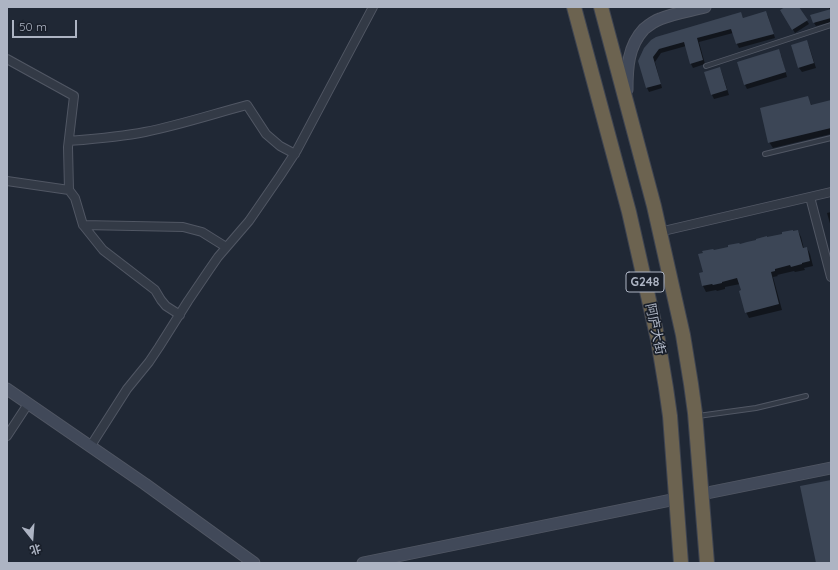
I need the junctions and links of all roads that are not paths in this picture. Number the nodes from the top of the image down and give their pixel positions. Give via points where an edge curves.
1 (373, 7) edge
2 (574, 7) edge
3 (601, 7) edge
4 (705, 7) edge
5 (831, 25) edge
6 (7, 59) edge
7 (706, 66) dead end
8 (627, 104) junction
9 (831, 138) edge
10 (69, 141) junction
11 (295, 154) junction
12 (765, 154) dead end
13 (7, 181) edge
14 (69, 190) junction
15 (831, 192) edge
16 (810, 197) junction
17 (83, 225) junction
18 (660, 232) junction
19 (226, 247) junction
20 (831, 277) edge
21 (180, 315) junction
22 (7, 390) edge
23 (806, 396) dead end
24 (7, 397) edge
25 (26, 406) junction
26 (695, 417) junction
27 (7, 436) edge
28 (90, 447) junction
29 (831, 468) edge
30 (702, 494) junction
31 (676, 498) junction
32 (244, 563) edge
33 (254, 563) edge
34 (363, 563) edge
35 (681, 563) edge
36 (707, 563) edge

1 - 11 street
2 - 31 highway, 阿庐大街 / G248 via 629,212 658,340 670,416
3 - 8 highway, G248
4 - 8 street via 659,19 638,37 631,49 628,64
5 - 7 lane
6 - 10 street via 74,96
8 - 18 highway, G248
9 - 12 lane
10 - 11 street via 144,132 247,105 266,134
10 - 14 street
11 - 19 street via 263,202
13 - 14 street
14 - 17 street via 75,198
15 - 16 street
16 - 18 street
16 - 20 street
17 - 19 street via 183,227 202,232
17 - 21 street via 103,250 154,290 166,306
18 - 26 highway, G248 via 683,335
19 - 21 street
21 - 28 street via 149,362 127,389
22 - 25 street
23 - 26 lane via 756,408
24 - 25 street
25 - 27 street
25 - 28 street
25 - 32 street
26 - 30 highway, G248
28 - 33 street
29 - 30 street
30 - 36 highway, G248
31 - 34 street
31 - 35 highway, 阿庐大街 / G248

